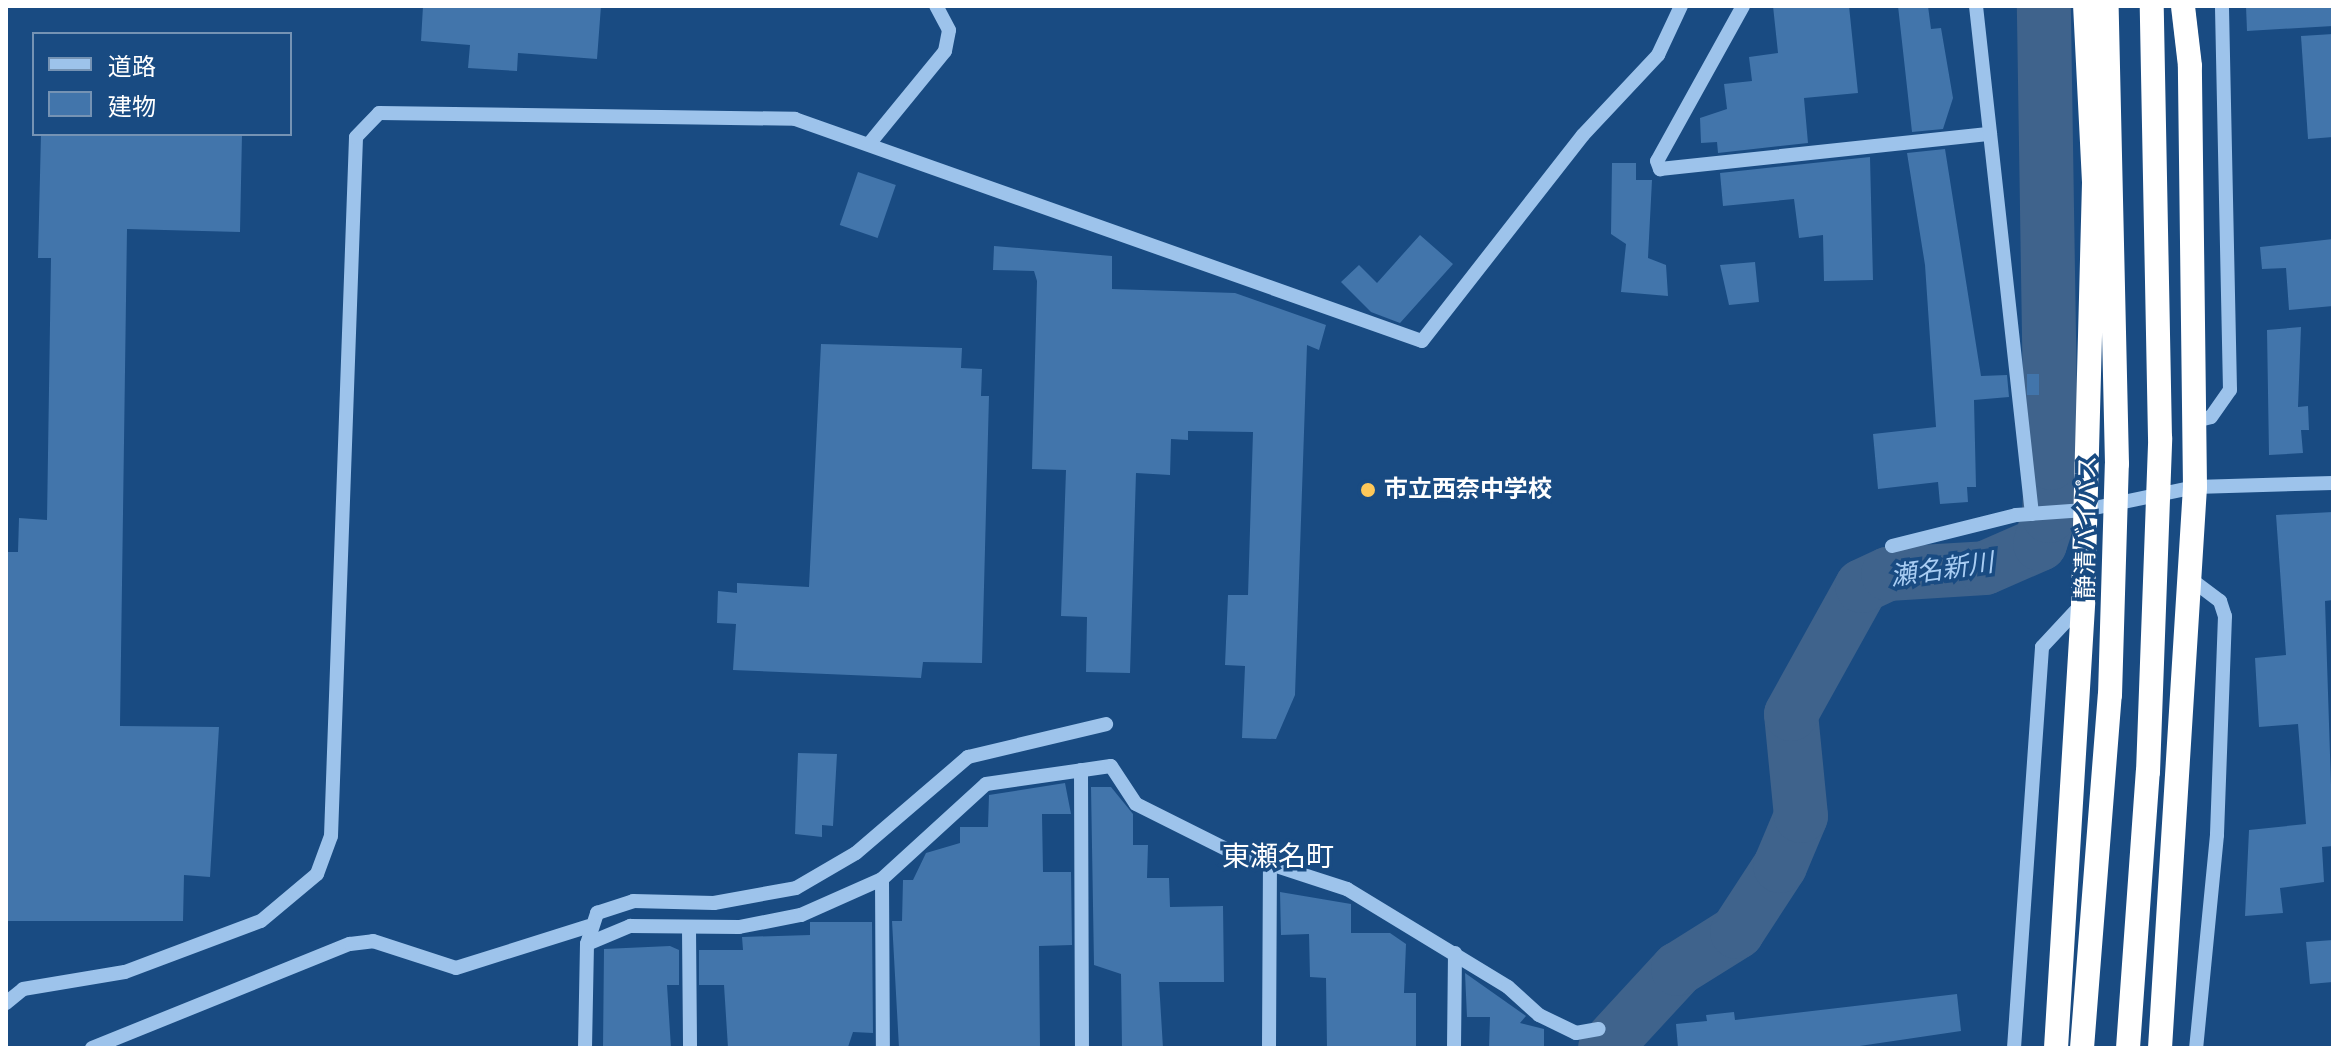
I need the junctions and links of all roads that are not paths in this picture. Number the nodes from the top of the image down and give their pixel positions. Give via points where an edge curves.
1 (936, 6) edge
2 (1681, 6) edge
3 (1743, 6) edge
4 (1976, 6) edge
5 (2085, 6) edge
6 (2107, 6) edge
7 (2152, 6) edge
8 (2183, 6) edge
9 (2222, 6) edge
10 (1990, 134) junction
11 (869, 144) junction
12 (2195, 421) junction
13 (2333, 483) edge
14 (2195, 487) junction
15 (2085, 510) junction
16 (2032, 514) junction
17 (1892, 546) dead end
18 (2188, 577) junction
19 (2083, 603) junction
20 (1106, 724) dead end
21 (1081, 770) junction
22 (1270, 864) junction
23 (882, 879) junction
24 (589, 926) junction
25 (689, 929) junction
26 (587, 944) junction
27 (1455, 953) junction
28 (6, 1003) edge
29 (1599, 1029) dead end
30 (92, 1048) edge
31 (585, 1048) edge
32 (690, 1048) edge
33 (883, 1048) edge
34 (1082, 1048) edge
35 (1269, 1048) edge
36 (1454, 1048) edge
37 (2014, 1048) edge
38 (2056, 1048) edge
39 (2082, 1048) edge
40 (2128, 1048) edge
41 (2160, 1048) edge
42 (2196, 1048) edge

1 - 11 street via 949,30 945,51
2 - 11 street via 1658,55 1583,135 1422,341
3 - 10 street via 1657,161 1660,169
4 - 10 street
5 - 15 highway via 2094,182
6 - 39 highway, 静清バイパス, bridge via 2117,464 2110,695
7 - 40 highway, bridge via 2160,438 2148,772
8 - 12 highway
9 - 12 street via 2230,390 2211,417
10 - 16 street
11 - 28 street via 795,119 379,113 356,137 331,836 317,874 261,921 125,972 23,989
12 - 14 highway
13 - 14 street
14 - 15 street
14 - 18 highway
15 - 16 street
15 - 19 highway
16 - 17 street
18 - 41 highway
18 - 42 street via 2220,601 2225,616 2217,835
19 - 37 street via 2042,647
19 - 38 highway
20 - 24 street via 968,757 856,853 796,888 714,903 613,904
21 - 22 street via 1111,766 1136,804
21 - 23 street via 986,784
21 - 34 street
22 - 27 street via 1347,889
22 - 35 street
23 - 25 street via 801,915
23 - 33 street
24 - 26 street
24 - 30 street via 456,968 373,941 350,944
25 - 26 street via 630,926
25 - 32 street
26 - 31 street
27 - 29 street via 1539,1015 1576,1033
27 - 36 street

